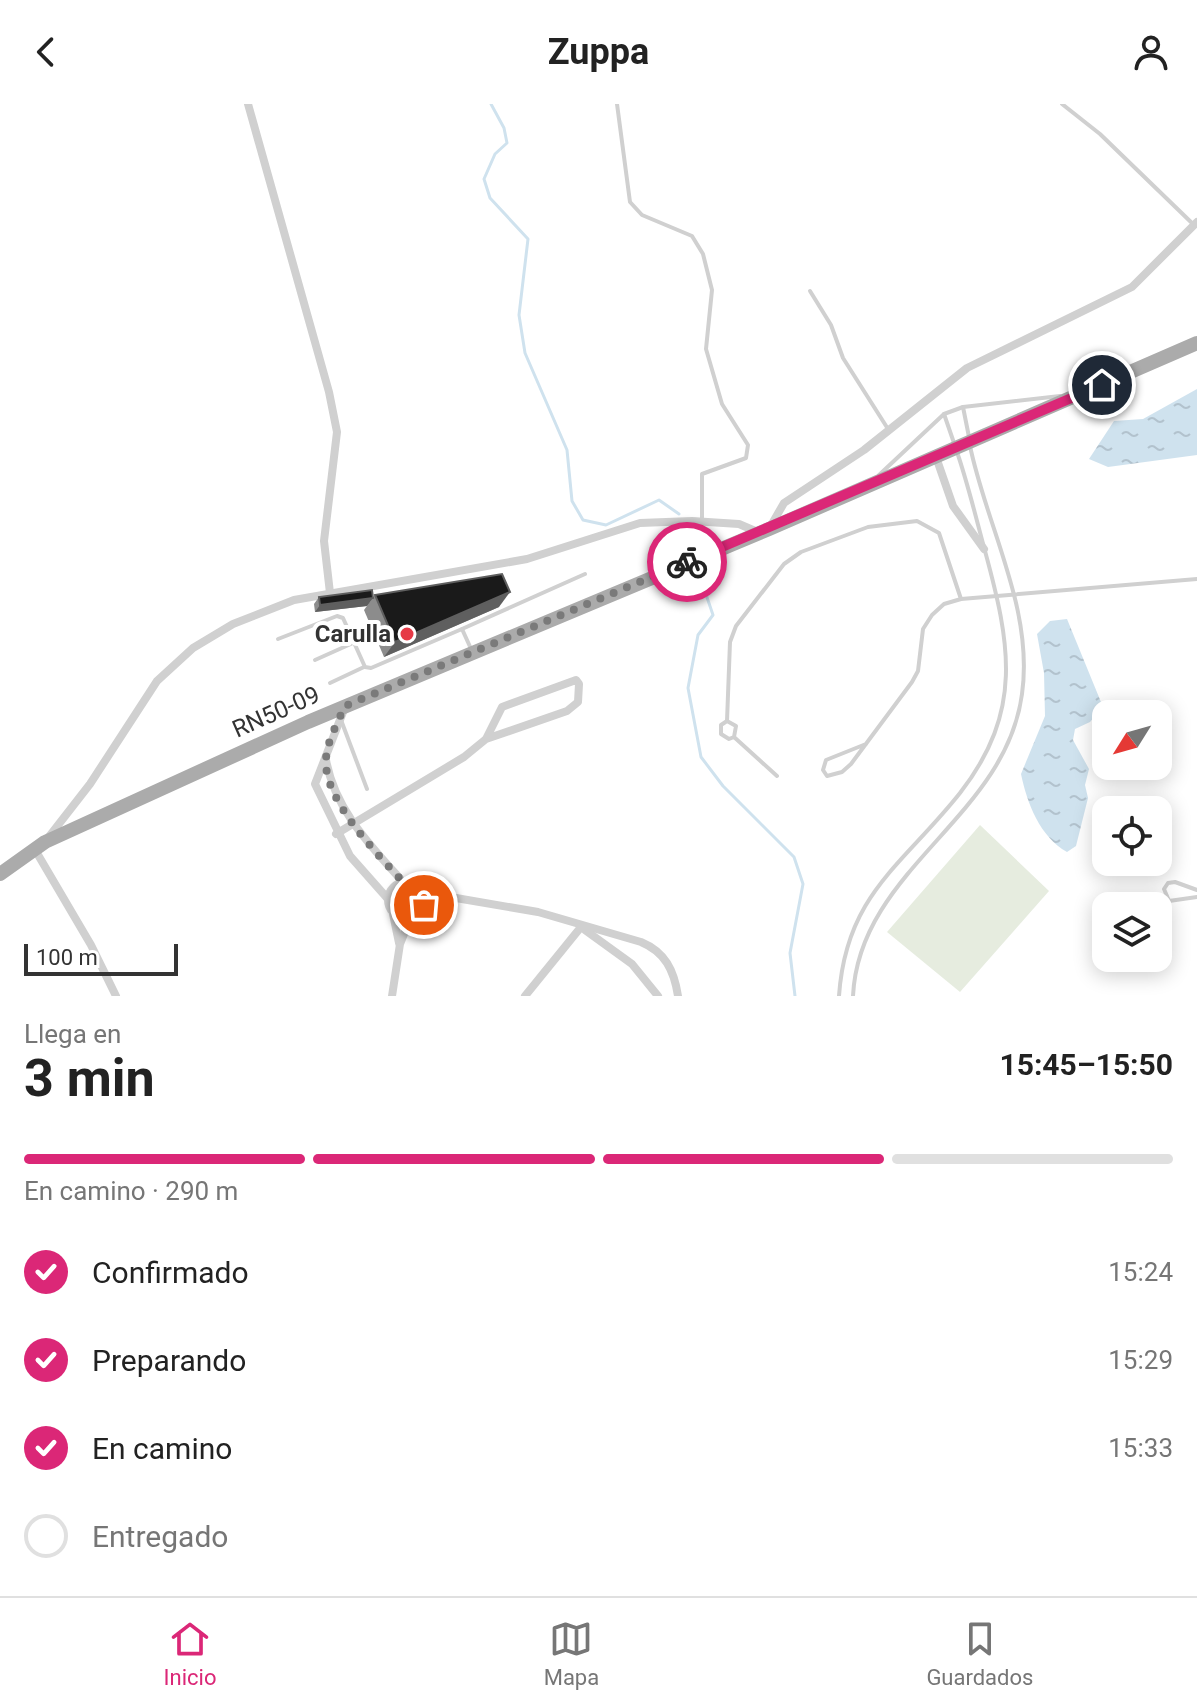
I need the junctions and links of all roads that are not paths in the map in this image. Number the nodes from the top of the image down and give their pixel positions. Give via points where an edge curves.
1 (248, 104) edge
2 (617, 104) edge
3 (1062, 104) edge
4 (1195, 224) edge
5 (810, 291) dead end
6 (1197, 343) edge
7 (1078, 395) junction
8 (963, 407) junction
9 (944, 414) junction
10 (889, 431) junction
11 (963, 446) junction
12 (936, 457) junction
13 (869, 485) junction
14 (702, 521) junction
15 (764, 531) junction
16 (984, 549) junction
17 (585, 574) dead end
18 (1197, 579) edge
19 (330, 593) junction
20 (1014, 595) junction
21 (998, 596) junction
22 (961, 599) junction
23 (462, 629) junction
24 (278, 639) dead end
25 (354, 643) junction
26 (473, 653) junction
27 (315, 660) dead end
28 (365, 667) junction
29 (330, 683) dead end
30 (343, 712) junction
31 (727, 721) junction
32 (734, 737) junction
33 (486, 739) junction
34 (866, 744) junction
35 (326, 759) junction
36 (777, 776) dead end
37 (367, 789) dead end
38 (352, 823) junction
39 (336, 834) junction
40 (39, 845) junction
41 (0, 874) edge
42 (403, 882) junction
43 (419, 887) junction
44 (1197, 890) edge
45 (1197, 897) edge
46 (456, 898) junction
47 (388, 899) junction
48 (424, 905) junction
49 (393, 913) junction
50 (410, 919) junction
51 (581, 927) junction
52 (400, 944) junction
53 (116, 996) edge
54 (392, 996) edge
55 (525, 996) edge
56 (658, 996) edge
57 (678, 996) edge
58 (839, 996) edge
59 (853, 996) edge

1 - 19 street via 337,432 324,541
2 - 14 lane via 630,202 642,215 692,236 703,254 712,290 706,349 722,404 748,445 746,458 702,474
3 - 4 lane
4 - 10 street via 1132,287 967,368
5 - 10 lane via 843,358
6 - 7 main road, RN50-09
7 - 8 lane
7 - 11 main road, RN50-09
8 - 9 lane
8 - 11 lane
9 - 11 lane
9 - 13 lane
10 - 15 street via 784,503
11 - 12 main road, RN50-09
11 - 16 lane
11 - 20 lane
12 - 13 main road, RN50-09
12 - 16 street via 953,506
13 - 15 main road, RN50-09
14 - 15 street
14 - 19 street via 640,523 527,559
15 - 26 main road, RN50-09
16 - 21 lane
17 - 23 lane
18 - 20 lane
19 - 40 street via 294,600 233,624 193,648 157,681 90,784
20 - 21 lane
20 - 59 lane via 1024,656 1014,730 977,798 901,880 876,916 858,963
21 - 22 lane
21 - 58 lane via 1008,666 1002,709 986,752 960,792 861,909
22 - 31 lane via 939,533 917,521 868,527 801,552 784,564 736,626 730,642
22 - 34 lane via 932,615 923,629 918,671
23 - 26 lane
23 - 28 lane
24 - 25 lane via 337,616 343,618
25 - 27 lane
25 - 28 lane
26 - 30 main road, RN50-09
28 - 29 lane
30 - 35 street
30 - 37 lane
30 - 40 main road, RN50-09
31 - 32 lane via 736,726
31 - 32 lane via 721,734
32 - 36 lane
33 - 33 street via 502,707 565,682 579,684 578,702 567,711
33 - 38 street
34 - 34 lane via 826,760 827,776 842,772
35 - 38 street via 330,785
35 - 39 street via 315,784
38 - 39 street
38 - 42 street
39 - 47 street
40 - 41 main road, RN50-09
40 - 53 street
42 - 43 street
42 - 47 street
43 - 46 street
43 - 48 street
44 - 45 lane via 1175,882 1164,889 1169,901
46 - 48 street
46 - 51 street via 538,912
47 - 49 street
48 - 50 street
49 - 50 street
49 - 52 street
50 - 52 street
51 - 55 street
51 - 56 street via 632,964
51 - 57 street via 656,949 672,970
52 - 54 street

